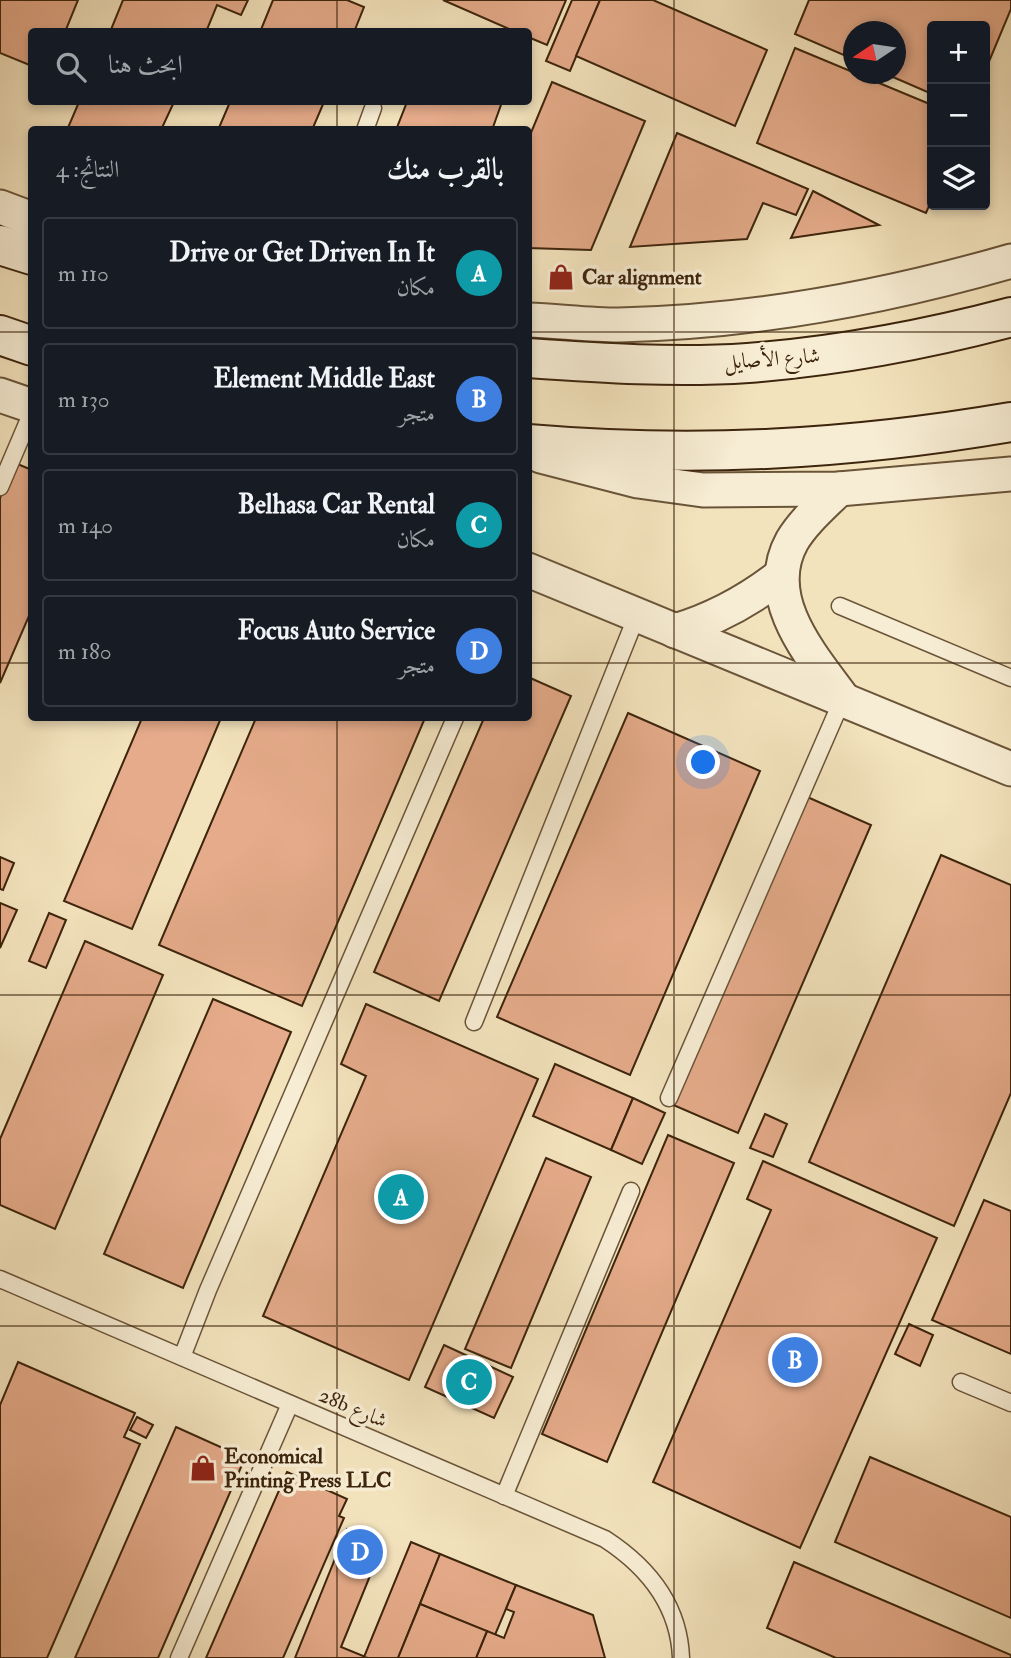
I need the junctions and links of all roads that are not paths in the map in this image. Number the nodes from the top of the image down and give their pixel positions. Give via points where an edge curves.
1 (373, 108) dead end
2 (366, 126) edge
3 (0, 207) edge
4 (28, 218) edge
5 (0, 245) edge
6 (28, 254) edge
7 (1011, 261) edge
8 (1011, 317) edge
9 (532, 320) edge
10 (0, 335) edge
11 (28, 345) edge
12 (532, 358) edge
13 (0, 395) edge
14 (28, 407) edge
15 (28, 419) edge
16 (1011, 422) edge
17 (532, 444) edge
18 (532, 454) edge
19 (1011, 474) edge
20 (0, 487) edge
21 (839, 489) junction
22 (532, 572) edge
23 (780, 576) junction
24 (840, 606) dead end
25 (636, 615) junction
26 (675, 631) junction
27 (1011, 678) edge
28 (843, 698) junction
29 (454, 721) edge
30 (1011, 769) edge
31 (474, 1022) dead end
32 (669, 1098) dead end
33 (631, 1191) dead end
34 (0, 1279) edge
35 (182, 1357) junction
36 (961, 1382) dead end
37 (1011, 1403) edge
38 (290, 1404) junction
39 (504, 1496) junction
40 (179, 1658) edge
41 (681, 1658) edge

1 - 2 lane
3 - 4 street
5 - 6 main road
7 - 9 street via 889,293 753,315 616,325
8 - 12 main road, شارع الأصايل via 957,332 817,357 674,364
10 - 11 main road
13 - 14 street
15 - 20 lane
16 - 17 main road via 934,436 821,447 707,452
18 - 21 street via 670,487
19 - 21 street
21 - 23 street via 792,541
22 - 25 street
23 - 26 street via 731,610
23 - 28 street via 800,639
24 - 27 lane
25 - 26 street
25 - 31 lane
26 - 28 street
28 - 30 street
28 - 32 lane
29 - 35 lane
33 - 39 lane
34 - 35 lane, 28b شارع
35 - 38 lane, 28b شارع
36 - 37 lane
38 - 39 lane, 28b شارع
38 - 40 lane
39 - 41 lane, 28b شارع via 627,1553 651,1576 669,1604

